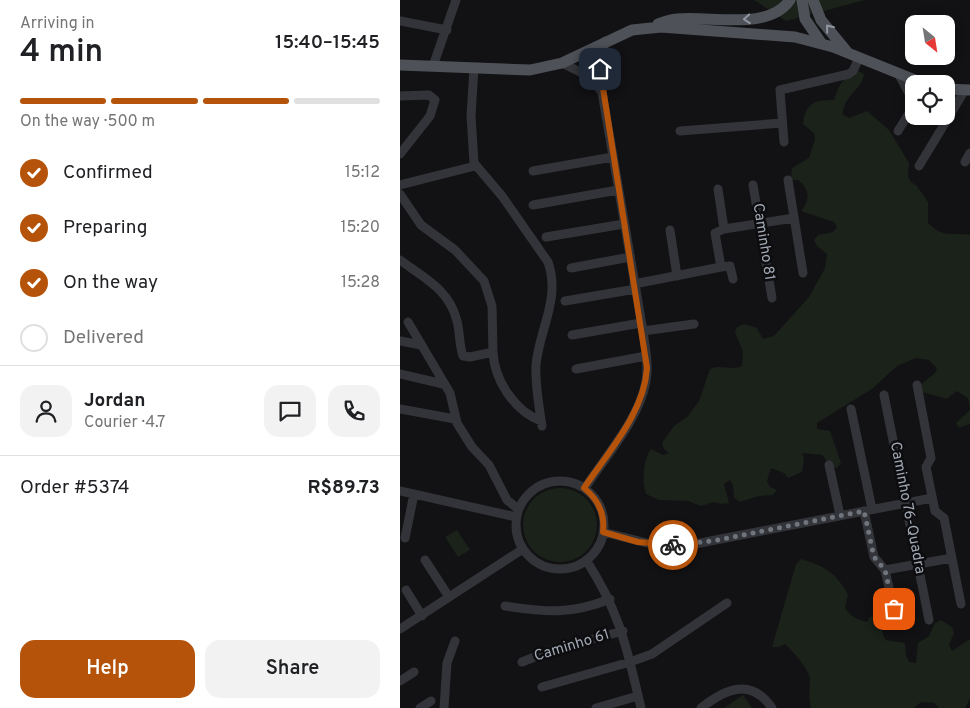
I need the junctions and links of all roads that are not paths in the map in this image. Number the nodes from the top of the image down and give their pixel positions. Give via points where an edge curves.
1 (456, 0) edge
2 (790, 0) edge
3 (802, 0) edge
4 (814, 0) edge
5 (400, 20) edge
6 (647, 27) junction
7 (446, 30) junction
8 (605, 41) junction
9 (822, 44) junction
10 (854, 56) junction
11 (562, 63) junction
12 (400, 65) edge
13 (433, 66) junction
14 (474, 68) junction
15 (600, 69) junction
16 (898, 73) junction
17 (588, 76) junction
18 (905, 76) edge
19 (905, 87) edge
20 (967, 90) edge
21 (602, 92) junction
22 (400, 96) edge
23 (905, 119) edge
24 (782, 123) junction
25 (680, 130) dead end
26 (898, 131) dead end
27 (784, 142) dead end
28 (400, 154) edge
29 (970, 154) edge
30 (613, 157) junction
31 (965, 162) dead end
32 (475, 166) junction
33 (919, 166) dead end
34 (533, 171) dead end
35 (788, 180) dead end
36 (400, 185) edge
37 (753, 185) dead end
38 (618, 190) junction
39 (718, 190) dead end
40 (400, 194) edge
41 (533, 205) dead end
42 (794, 218) junction
43 (760, 223) junction
44 (624, 224) junction
45 (724, 229) junction
46 (670, 230) dead end
47 (546, 237) dead end
48 (630, 258) junction
49 (400, 260) edge
50 (721, 267) junction
51 (570, 268) dead end
52 (803, 273) dead end
53 (677, 276) junction
54 (733, 279) dead end
55 (635, 287) junction
56 (772, 298) dead end
57 (565, 301) dead end
58 (408, 322) dead end
59 (694, 324) dead end
60 (642, 327) junction
61 (572, 335) dead end
62 (400, 341) edge
63 (421, 345) junction
64 (493, 352) junction
65 (646, 356) junction
66 (576, 369) dead end
67 (400, 374) edge
68 (443, 384) junction
69 (917, 386) dead end
70 (884, 395) dead end
71 (400, 409) edge
72 (851, 409) dead end
73 (455, 419) junction
74 (829, 465) dead end
75 (584, 488) junction
76 (400, 491) edge
77 (414, 494) junction
78 (932, 498) junction
79 (906, 503) junction
80 (868, 510) junction
81 (517, 513) junction
82 (840, 515) junction
83 (603, 532) junction
84 (405, 538) dead end
85 (523, 549) junction
86 (952, 558) junction
87 (425, 560) dead end
88 (586, 560) junction
89 (918, 564) junction
90 (885, 570) junction
91 (406, 590) dead end
92 (449, 597) junction
93 (610, 599) junction
94 (727, 603) dead end
95 (960, 604) dead end
96 (505, 606) dead end
97 (894, 609) dead end
98 (422, 616) junction
99 (929, 620) dead end
100 (400, 629) edge
101 (623, 631) junction
102 (455, 641) dead end
103 (522, 662) dead end
104 (630, 662) junction
105 (414, 672) dead end
106 (400, 681) edge
107 (542, 687) dead end
108 (638, 696) junction
109 (431, 701) dead end
110 (420, 708) edge
111 (444, 708) edge
112 (596, 708) edge
113 (641, 708) edge
114 (701, 708) edge
115 (772, 708) edge

1 - 7 street
2 -> 6 main road via 780,9 760,18 676,19
3 - 9 main road via 805,20
10 -> 4 main road via 821,20
5 - 7 street
6 - 8 main road
6 - 9 main road via 774,34
7 - 13 street
8 - 11 main road
8 - 15 street
9 - 10 main road
10 - 16 main road
10 - 24 street via 850,74 780,90
11 - 14 main road via 530,70
11 - 17 street
12 - 13 main road
13 - 14 main road
14 - 32 street via 471,116
15 - 17 street
15 - 21 street
16 - 18 main road
16 - 19 street
17 - 21 street
20 - 33 street
21 - 30 street
22 - 28 street via 429,95 435,100 430,116
23 - 26 street
24 - 25 street
24 - 27 street
29 - 31 street
30 - 34 street
30 - 38 street
32 - 36 street
32 - 64 street via 502,196 548,262 550,306 536,364 542,424 528,414 502,385
35 - 42 street
37 - 43 street, Caminho 81
38 - 41 street
38 - 44 street
39 - 45 street
40 - 64 street via 421,225 455,250 484,280 492,306
42 - 43 street
42 - 52 street
43 - 45 street
43 - 56 street, Caminho 81
44 - 47 street
44 - 48 street
45 - 50 street via 715,233
46 - 53 street
48 - 51 street
48 - 55 street
49 - 64 street via 435,284 445,295 457,320 463,356
50 - 53 street
50 - 54 street via 730,266
53 - 55 street
55 - 57 street
55 - 60 street
58 - 63 street
59 - 60 street
60 - 61 street
60 - 65 street
62 - 63 street
63 - 68 street
65 - 66 street
65 - 75 street via 646,380 638,405
67 - 68 street
68 - 73 street via 452,397
69 - 78 street via 931,458 926,467
70 - 79 street, Caminho 76-Quadra
71 - 73 street
72 - 80 street
73 - 81 street via 472,447 489,465
74 - 82 street
75 - 81 street via 563,480 547,483 532,490
75 - 83 street via 600,506
76 - 77 street
77 - 81 street
77 - 84 street
78 - 79 street
78 - 86 street via 934,511 944,518
79 - 80 street
79 - 89 street, Caminho 76-Quadra
80 - 82 street
80 - 90 street via 874,557
81 - 85 street via 516,534
82 - 83 street via 695,544 650,544
83 - 88 street via 597,548
85 - 88 street via 537,563 554,568 565,568
85 - 92 street
86 - 89 street
86 - 95 street
87 - 92 street
88 - 93 street
89 - 90 street
89 - 99 street, Caminho 76-Quadra
90 - 97 street
91 - 98 street
92 - 98 street
93 - 96 street via 572,611 544,612
93 - 101 street
94 - 104 street via 664,648
98 - 100 street
101 - 103 street, Caminho 61 via 552,650
101 - 104 street
102 - 111 street via 447,663
104 - 107 street
104 - 108 street
105 - 106 street
108 - 112 street
108 - 113 street
109 - 110 street
114 - 115 street via 715,698 740,688 758,693

